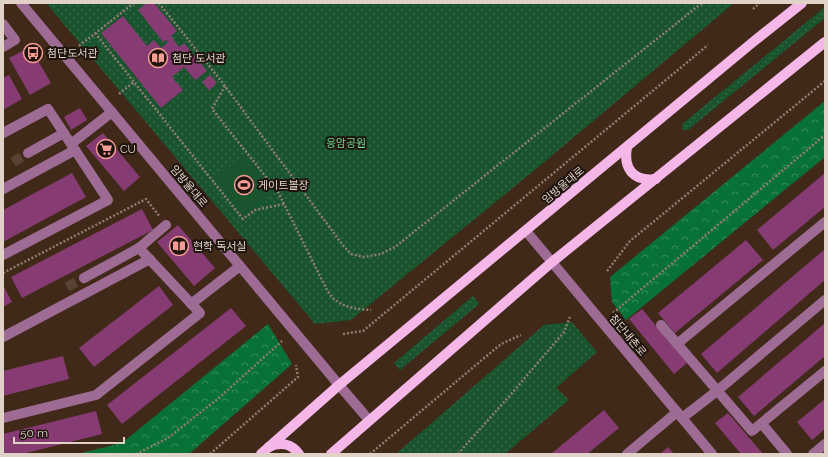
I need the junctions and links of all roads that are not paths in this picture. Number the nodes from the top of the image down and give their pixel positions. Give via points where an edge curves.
1 (21, 3) edge
2 (802, 3) edge
3 (3, 24) edge
4 (825, 42) edge
5 (3, 47) edge
6 (112, 112) junction
7 (3, 133) edge
8 (64, 133) junction
9 (73, 147) junction
10 (627, 147) junction
11 (28, 153) tunnel mouth
12 (656, 179) junction
13 (3, 189) edge
14 (825, 222) edge
15 (166, 225) road end
16 (526, 231) junction
17 (140, 248) junction
18 (3, 255) edge
19 (150, 259) junction
20 (552, 262) junction
21 (240, 266) junction
22 (84, 278) tunnel mouth
23 (825, 300) edge
24 (191, 304) junction
25 (661, 325) dead end
26 (3, 337) edge
27 (677, 344) junction
28 (825, 371) edge
29 (339, 385) junction
30 (717, 391) junction
31 (679, 415) junction
32 (3, 418) edge
33 (369, 420) junction
34 (762, 424) junction
35 (825, 444) edge
36 (263, 452) edge
37 (299, 454) edge
38 (331, 454) edge
39 (627, 454) edge
40 (712, 454) edge
41 (787, 454) edge
42 (813, 454) edge

1 - 6 street, 임방울대로
2 - 10 main road, 임방울대로
3 - 5 street via 15,40
4 - 12 main road
6 - 9 street
6 - 21 street, 임방울대로
7 - 8 street via 48,109
8 - 9 street
8 - 11 street
9 - 13 street
9 - 18 street via 108,200
10 - 12 main road via 626,163 630,170 642,178
10 - 16 main road, 임방울대로
12 - 20 main road
14 - 27 street
15 - 17 street
16 - 20 street, 첨단내촌로
16 - 29 main road, 임방울대로
17 - 19 street
17 - 22 street
19 - 24 street
19 - 26 street
20 - 31 street, 첨단내촌로
20 - 33 main road
21 - 24 street
21 - 29 street, 임방울대로
23 - 30 street
24 - 32 street via 200,313 96,395
25 - 27 street
27 - 30 street
28 - 34 street
29 - 33 street, 임방울대로
29 - 36 main road, 임방울대로
30 - 31 street
30 - 34 street via 752,431
31 - 39 street
31 - 40 street, 첨단내촌로
33 - 38 main road
34 - 41 street
35 - 42 street
36 - 37 main road via 271,446 285,444

